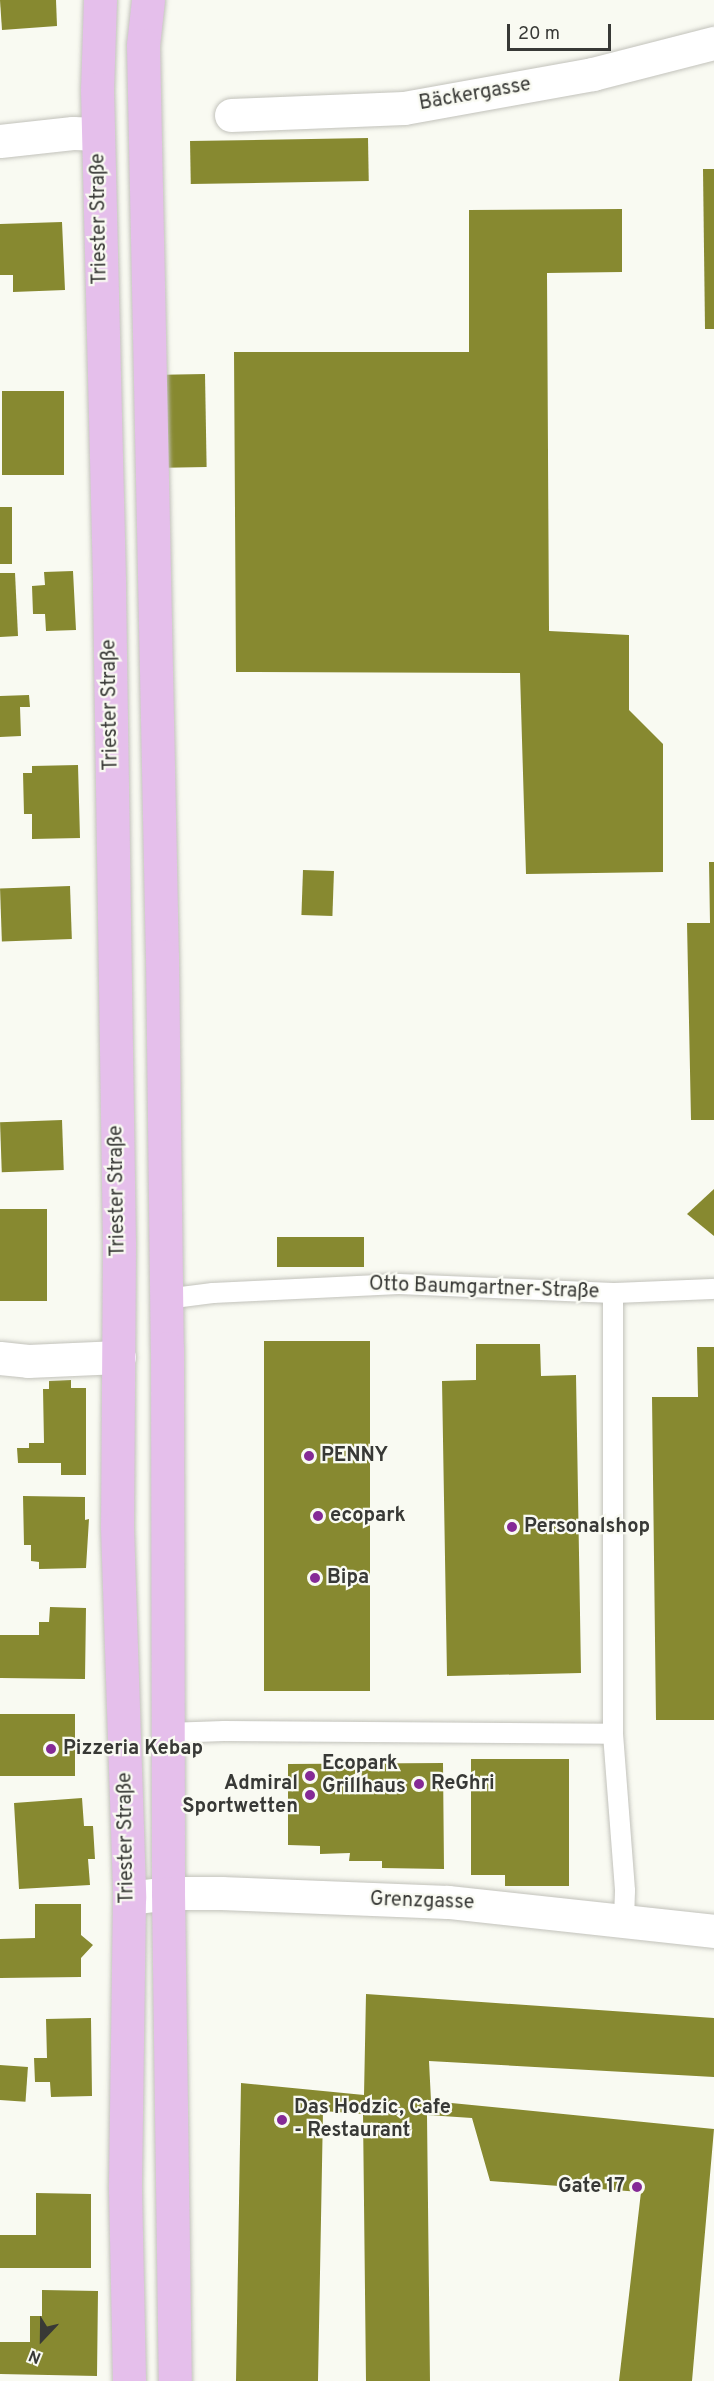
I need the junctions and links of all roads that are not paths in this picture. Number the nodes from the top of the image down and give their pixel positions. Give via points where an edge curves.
1 (100, 0) edge
2 (148, 0) edge
3 (714, 43) edge
4 (231, 115) dead end
5 (98, 134) junction
6 (0, 141) edge
7 (714, 1289) edge
8 (613, 1293) junction
9 (166, 1299) junction
10 (119, 1357) junction
11 (0, 1359) edge
12 (167, 1733) junction
13 (613, 1734) junction
14 (168, 1893) junction
15 (129, 1898) junction
16 (624, 1922) junction
17 (714, 1931) edge
18 (129, 2381) edge
19 (175, 2381) edge

1 - 5 main road, Triester Straße
2 - 9 main road, Triester Straße via 144,57
3 - 4 street, Bäckergasse via 593,74 404,108
5 - 6 street
5 - 10 main road, Triester Straße via 109,588
7 - 8 lane
8 - 9 lane, Otto Baumgartner-Straße via 399,1284
8 - 13 lane, Otto Baumgartner-Straße
9 - 12 main road, Triester Straße
10 - 11 street
10 - 15 main road, Triester Straße via 117,1527
12 - 13 lane
12 - 14 main road, Triester Straße
13 - 16 lane, Otto Baumgartner-Straße
14 - 15 street, Grenzgasse
14 - 16 street, Grenzgasse via 448,1902
14 - 19 main road, Triester Straße
15 - 18 main road, Triester Straße via 125,2188
16 - 17 street, Grenzgasse

